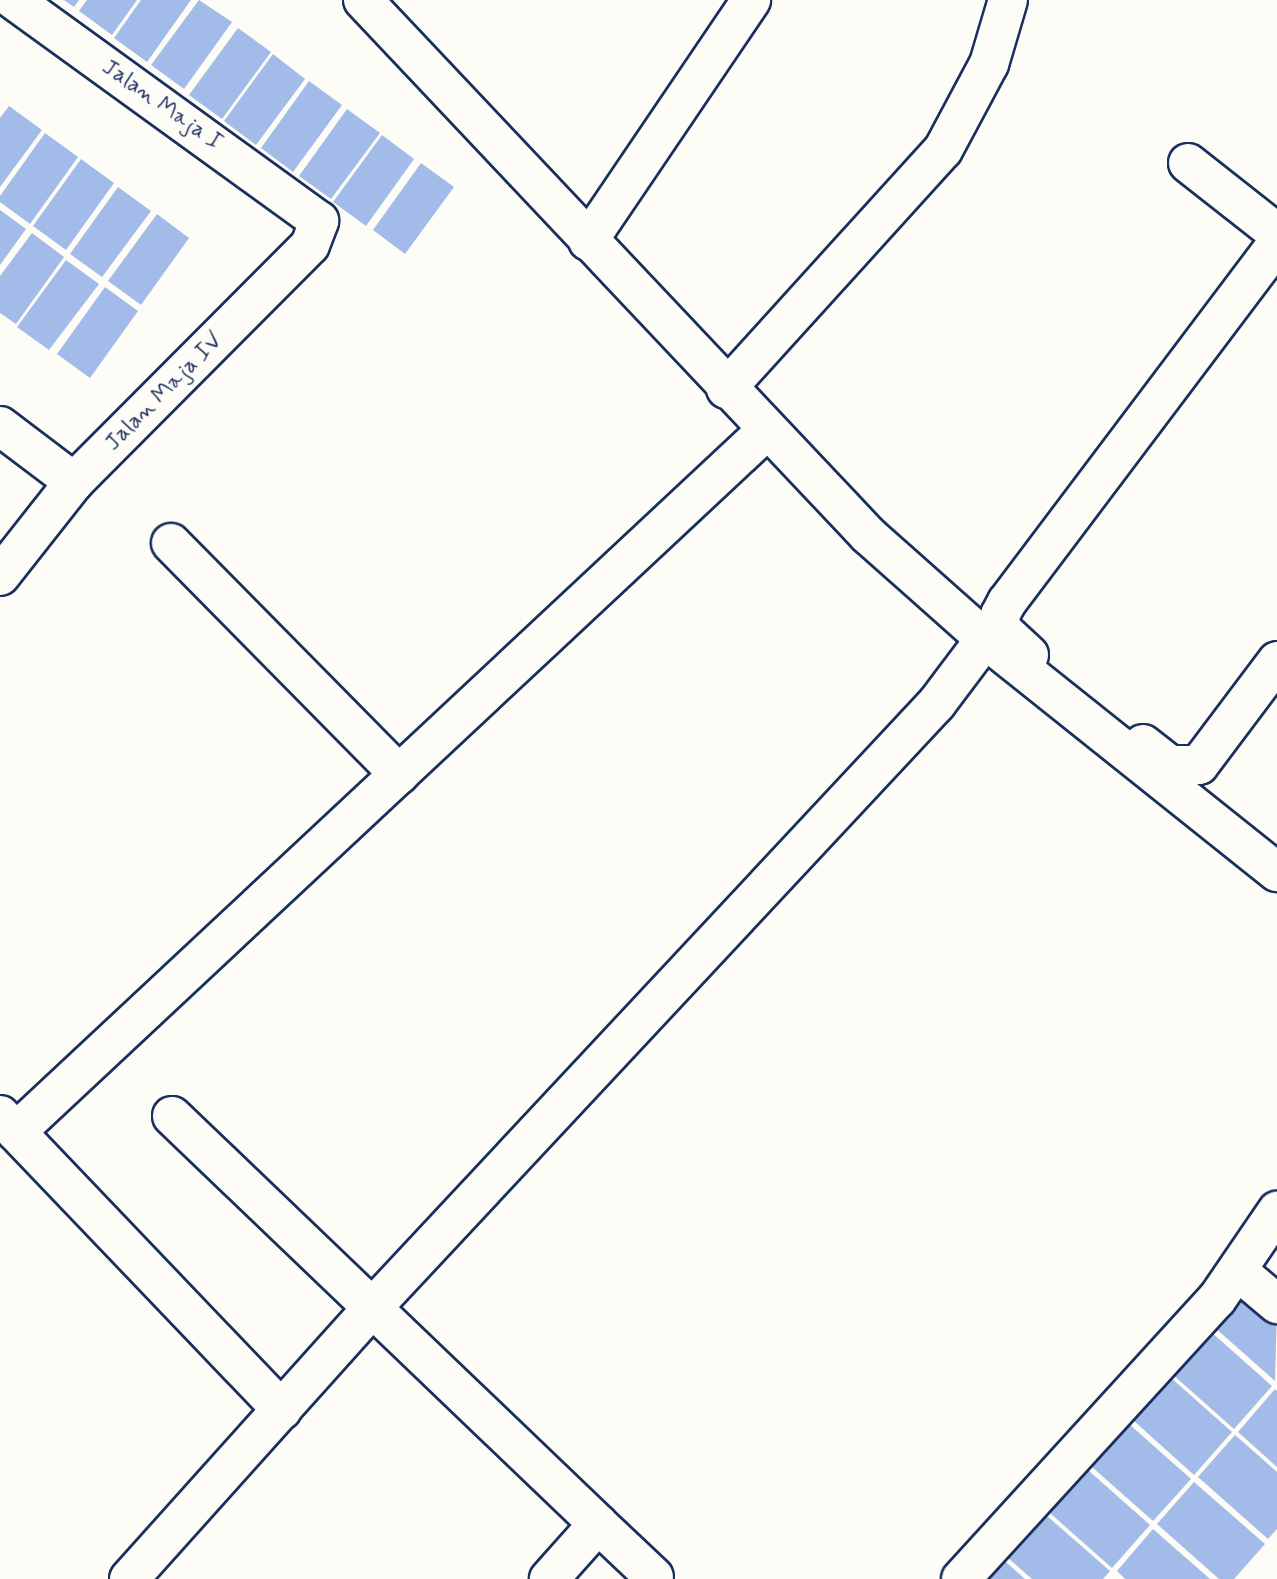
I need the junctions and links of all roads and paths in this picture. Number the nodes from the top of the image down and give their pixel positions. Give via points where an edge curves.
1 (14, 0) edge
2 (751, 0) edge
3 (1008, 0) edge
4 (367, 1) edge
5 (1188, 163) dead end
6 (310, 210) joint
7 (1277, 233) edge
8 (588, 241) junction
9 (1277, 244) edge
10 (726, 389) junction
11 (0, 426) edge
12 (766, 431) junction
13 (75, 482) junction
14 (171, 543) dead end
15 (0, 576) edge
16 (985, 639) junction
17 (1277, 662) edge
18 (400, 774) junction
19 (1277, 872) edge
20 (172, 1116) dead end
21 (8, 1124) edge
22 (1277, 1211) edge
23 (1238, 1272) junction
24 (1277, 1304) edge
25 (373, 1307) junction
26 (282, 1410) junction
27 (598, 1524) junction
28 (654, 1577) dead end
29 (130, 1579) edge
30 (549, 1579) edge
31 (961, 1579) edge

1 - 6 street, Jalan Maja I
2 - 8 street
3 - 10 street via 989,64 943,150
4 - 8 street
5 - 7 street
6 - 13 street, Jalan Maja IV via 319,221 310,245
8 - 10 street
9 - 17 street via 1000,615 1008,639 1170,765 1183,768 1199,765 1210,753
10 - 12 street
11 - 13 street
12 - 16 street via 868,535
12 - 18 street
13 - 15 street, Jalan Maja IV
14 - 18 street
16 - 19 street
16 - 25 street via 937,703
18 - 21 street
20 - 25 street
21 - 26 street
22 - 23 street
23 - 24 street
23 - 31 street
25 - 26 street
25 - 27 street
26 - 29 street
27 - 28 street
27 - 30 street

